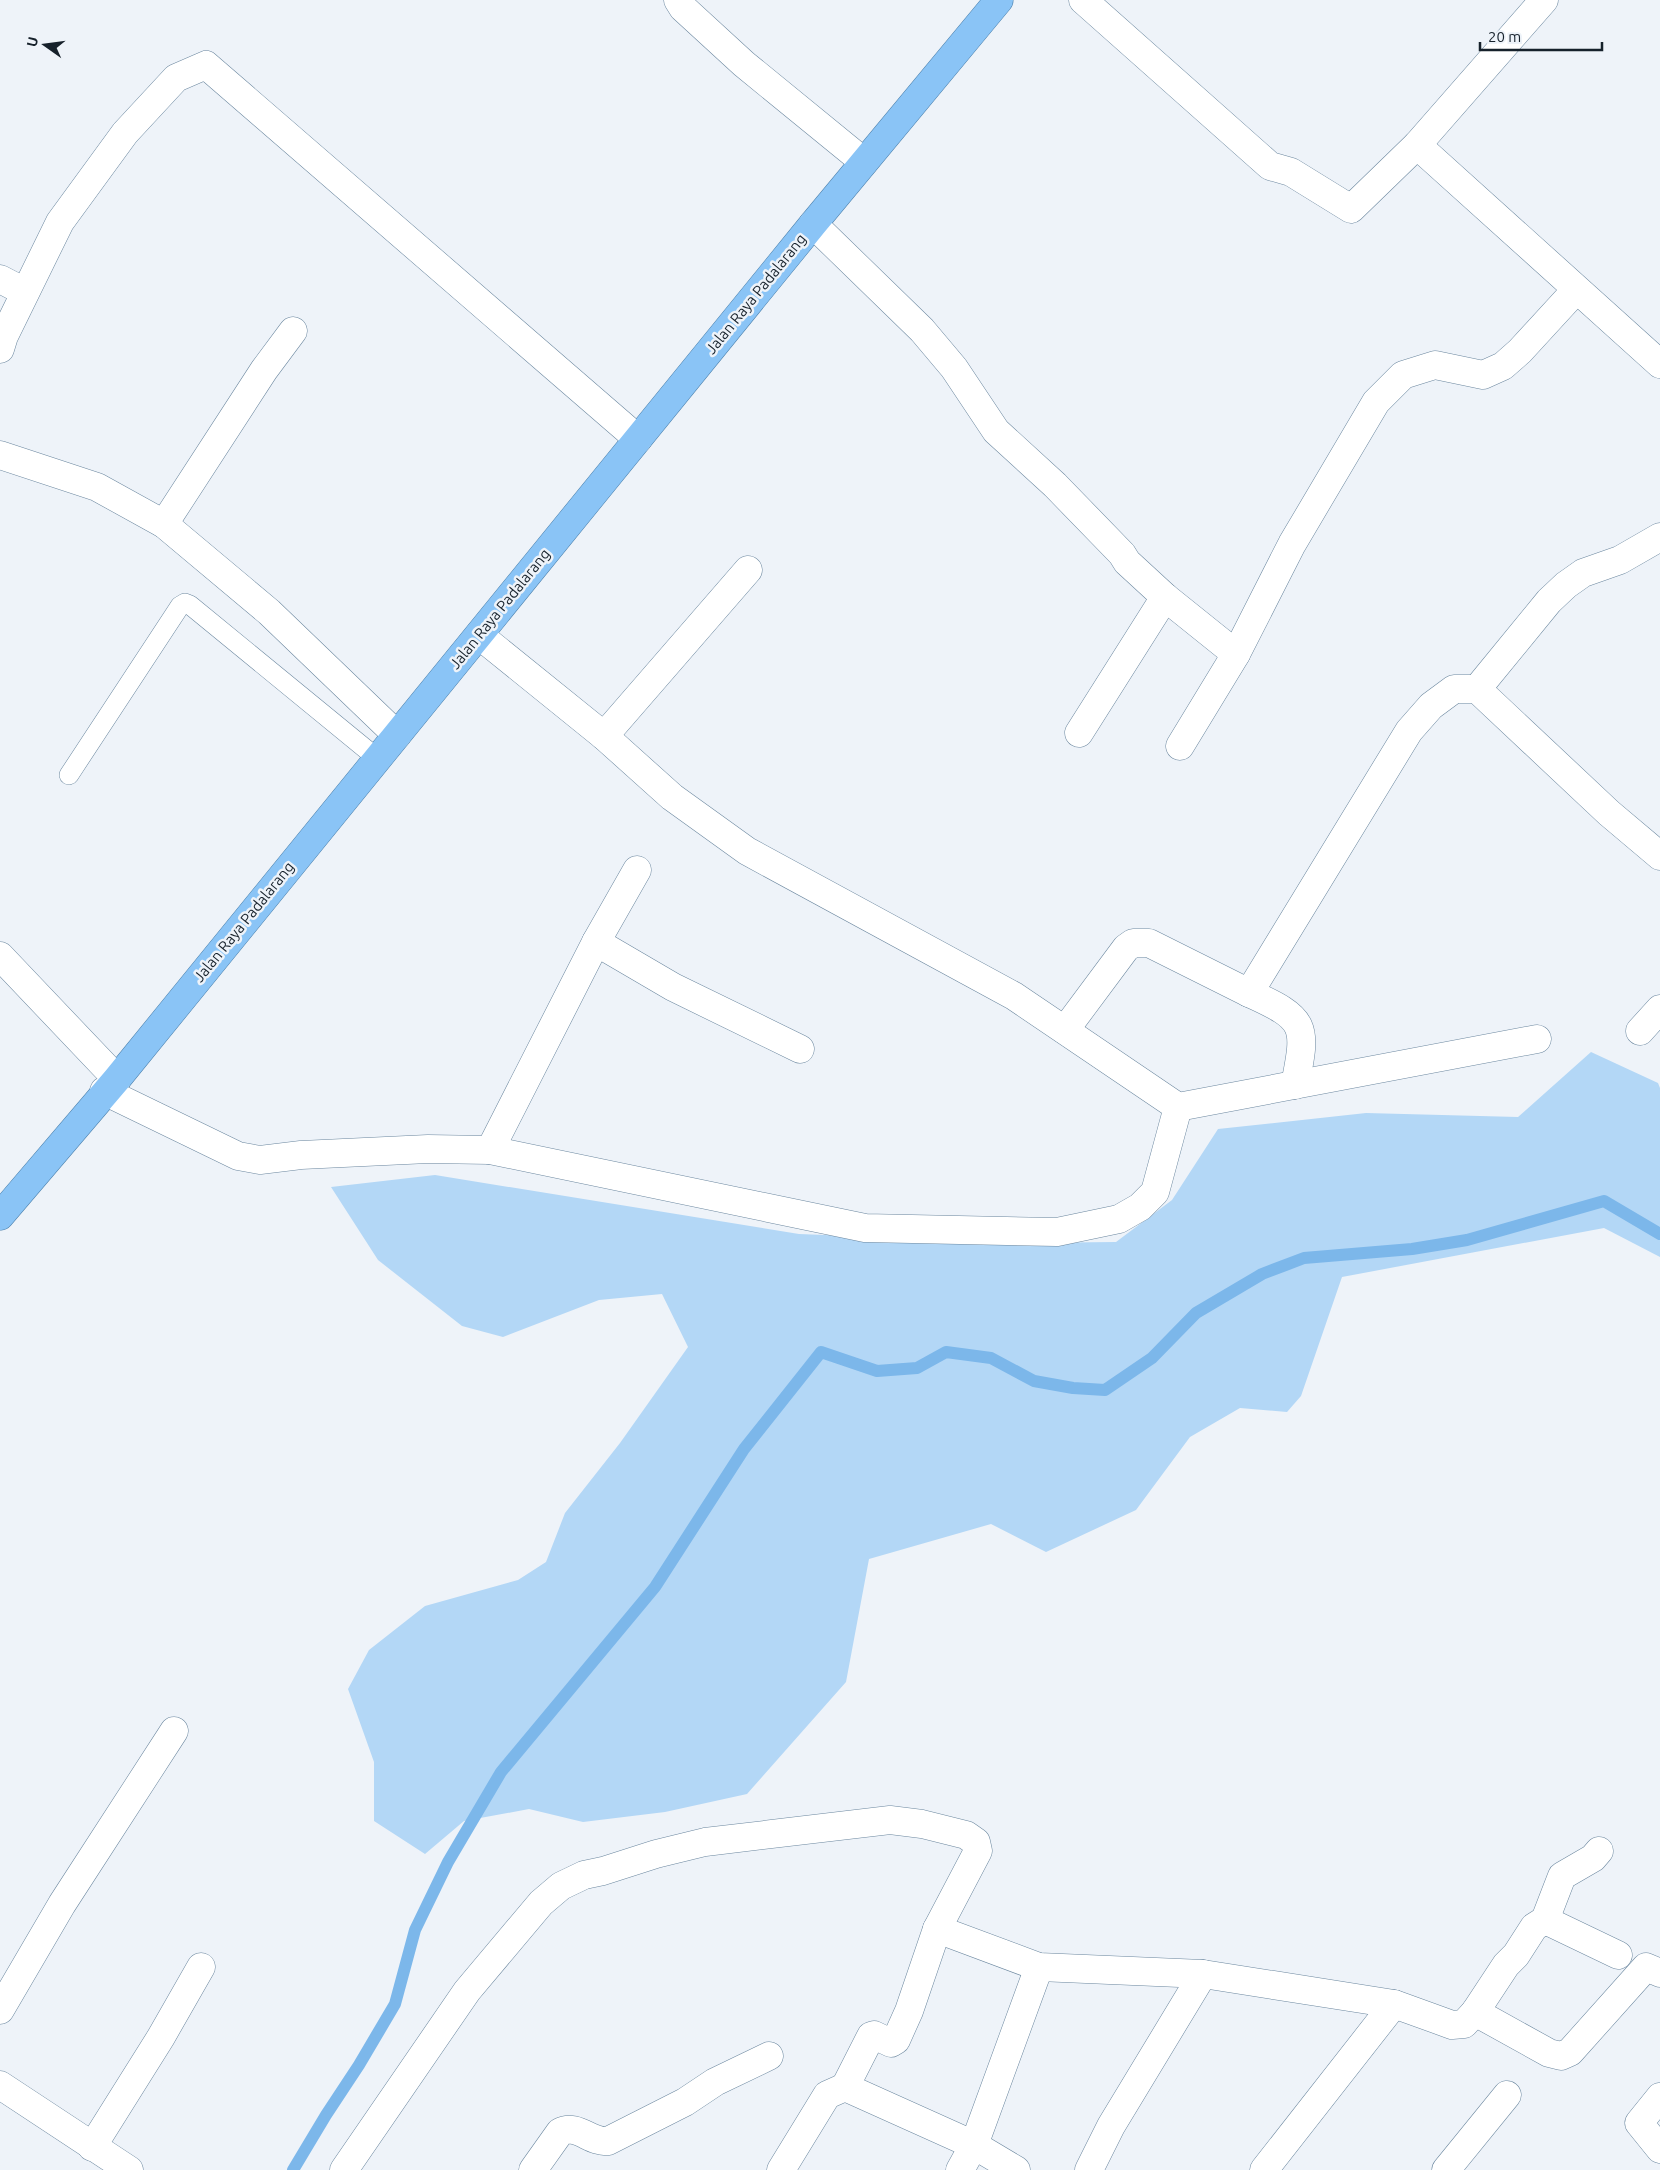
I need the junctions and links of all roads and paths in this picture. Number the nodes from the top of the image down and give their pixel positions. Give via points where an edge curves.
1 (678, 0) edge
2 (1000, 0) edge
3 (1083, 0) edge
4 (1544, 0) edge
5 (1417, 145) junction
6 (864, 162) junction
7 (813, 224) junction
8 (0, 279) edge
9 (1576, 290) junction
10 (25, 292) junction
11 (293, 331) dead end
12 (0, 349) edge
13 (1660, 364) edge
14 (638, 439) junction
15 (0, 455) edge
16 (164, 524) junction
17 (1660, 537) edge
18 (748, 570) dead end
19 (1165, 597) junction
20 (479, 635) junction
21 (1236, 654) junction
22 (1477, 689) junction
23 (1079, 733) dead end
24 (397, 735) junction
25 (604, 736) junction
26 (1180, 746) dead end
27 (378, 758) junction
28 (69, 775) dead end
29 (1660, 856) edge
30 (637, 870) dead end
31 (596, 942) junction
32 (0, 956) edge
33 (1249, 993) junction
34 (1660, 1008) edge
35 (1065, 1030) junction
36 (1640, 1031) dead end
37 (1537, 1039) dead end
38 (800, 1049) dead end
39 (111, 1085) junction
40 (1295, 1085) junction
41 (1178, 1107) junction
42 (490, 1150) junction
43 (0, 1216) edge
44 (174, 1731) dead end
45 (1599, 1851) dead end
46 (1545, 1920) junction
47 (937, 1929) junction
48 (1618, 1955) dead end
49 (201, 1967) dead end
50 (1039, 1968) junction
51 (1660, 1973) edge
52 (1203, 1974) junction
53 (1394, 2004) junction
54 (0, 2010) edge
55 (1475, 2012) junction
56 (769, 2056) dead end
57 (0, 2084) edge
58 (845, 2087) junction
59 (1508, 2096) dead end
60 (1660, 2097) edge
61 (974, 2144) junction
62 (92, 2147) junction
63 (1660, 2149) edge
64 (129, 2170) edge
65 (344, 2170) edge
66 (533, 2170) edge
67 (781, 2170) edge
68 (960, 2170) edge
69 (1016, 2170) edge
70 (1089, 2170) edge
71 (1264, 2170) edge
72 (1446, 2170) edge

1 - 6 street via 744,64
2 - 6 highway, Jalan Raya Padalarang
3 - 5 street via 1270,166 1290,172 1351,209
4 - 5 street
5 - 9 street
6 - 7 highway, Jalan Raya Padalarang
7 - 14 highway, Jalan Raya Padalarang
7 - 19 street via 922,330 954,368 996,431 1055,485 1127,562
8 - 10 street
9 - 13 street
9 - 21 street via 1503,366 1483,375 1435,365 1403,375 1376,402 1292,544
10 - 12 street
10 - 14 street via 60,222 126,133 176,78 206,65
11 - 16 street
14 - 20 highway, Jalan Raya Padalarang
15 - 16 street via 97,487
16 - 24 street via 269,612
17 - 22 street via 1620,560 1583,573 1566,585 1549,601
18 - 25 street
19 - 21 street
19 - 23 street
20 - 24 highway, Jalan Raya Padalarang
20 - 25 street
21 - 26 street
22 - 29 street via 1609,813
22 - 33 street via 1454,689 1431,706 1409,731
24 - 27 highway, Jalan Raya Padalarang
25 - 35 street via 672,797 747,851 1014,996
27 - 28 lane via 185,603
27 - 39 highway, Jalan Raya Padalarang
30 - 31 street
31 - 38 street via 673,987
31 - 42 street
32 - 39 street
33 - 35 street via 1149,943 1138,942 1126,948
33 - 40 street via 1281,1007 1300,1026 1302,1046
34 - 36 street
35 - 41 street
37 - 40 street
39 - 42 street via 246,1158 260,1160 311,1154 428,1149
39 - 43 highway, Jalan Raya Padalarang
40 - 41 street
41 - 42 street via 1155,1192 1140,1207 1119,1219 1057,1232 866,1228
44 - 54 street via 62,1904
45 - 46 street via 1562,1876
46 - 48 street
46 - 55 street via 1534,1927
47 - 50 street
47 - 58 street via 896,2040 891,2043 872,2036
47 - 65 street via 978,1852 976,1842 966,1834 922,1824 890,1820 705,1842 584,1875 561,1886 541,1903 467,1991
49 - 62 street
50 - 52 street
50 - 61 street
51 - 55 street via 1646,1968 1584,2039 1561,2056
52 - 53 street
52 - 70 street via 1111,2126
53 - 55 street via 1452,2025 1464,2024
53 - 71 street
56 - 66 street via 608,2141 597,2141 576,2130 565,2129
57 - 62 street
58 - 61 street
58 - 67 street via 826,2095
59 - 72 street
60 - 63 street via 1638,2123
61 - 68 street
61 - 69 street
62 - 64 street

